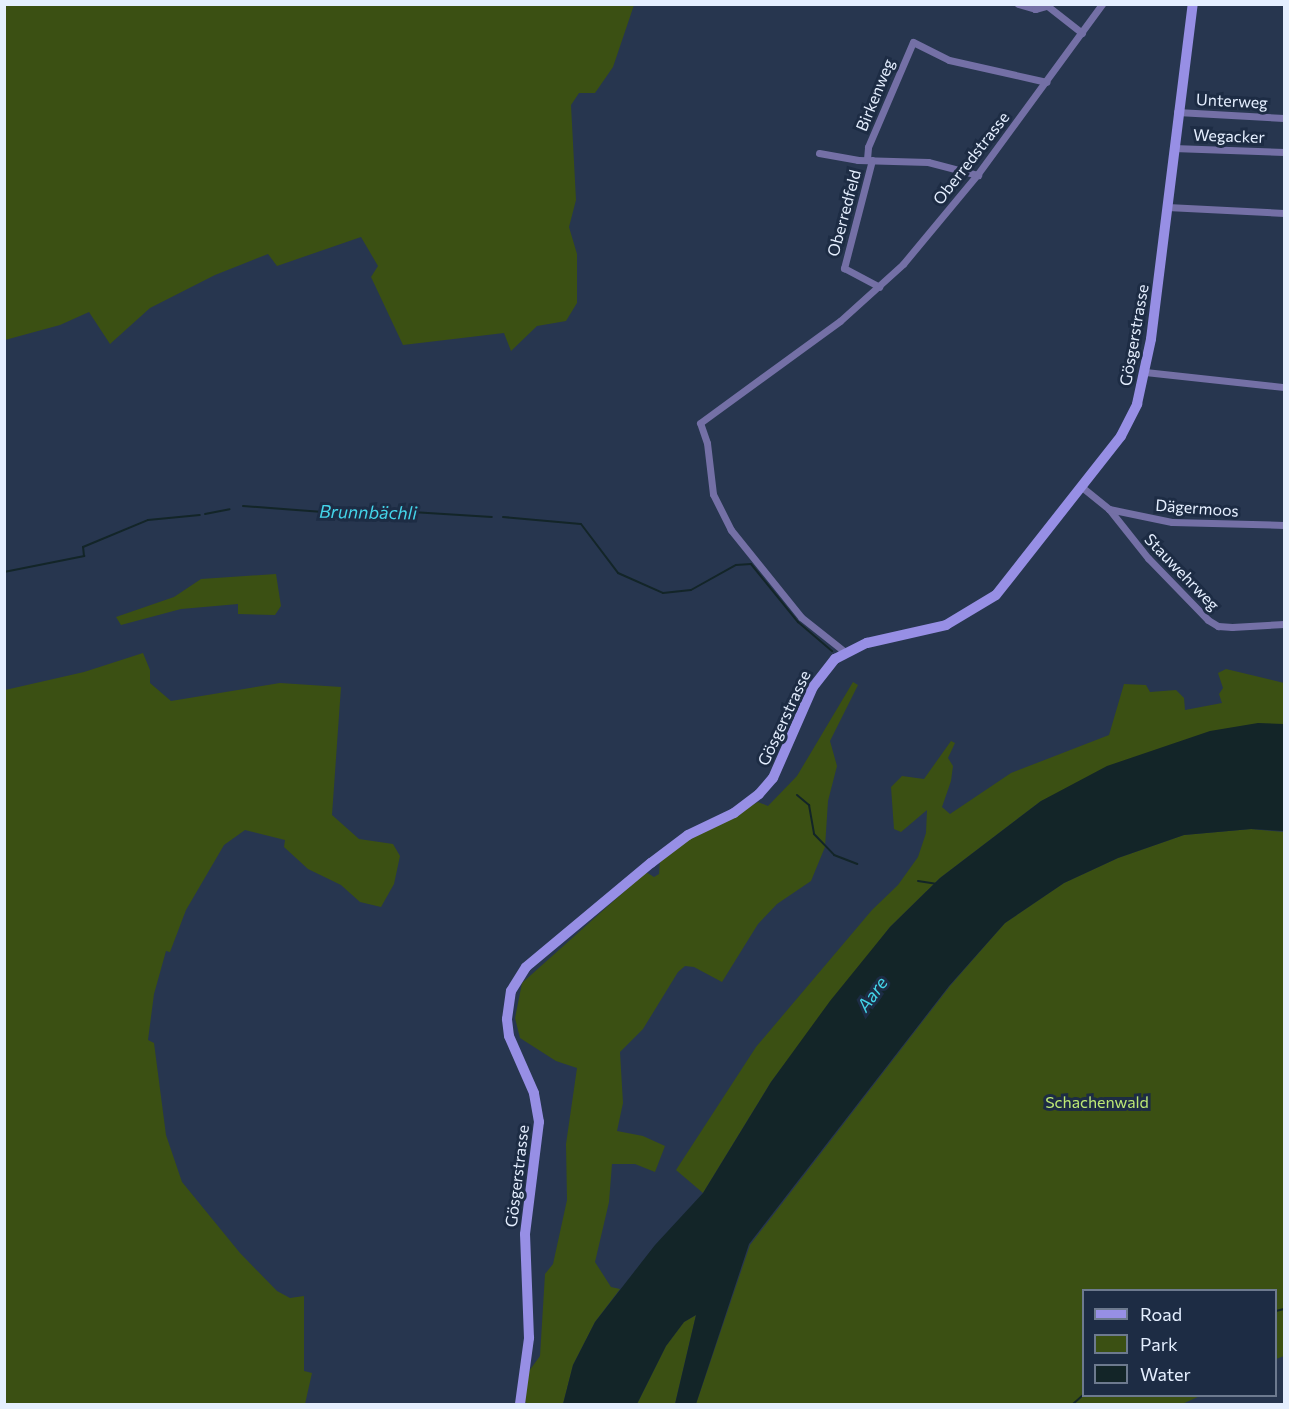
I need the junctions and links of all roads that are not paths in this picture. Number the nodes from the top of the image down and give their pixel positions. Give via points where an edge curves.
1 (1018, 4) edge
2 (1102, 4) edge
3 (1193, 4) edge
4 (1046, 5) edge
5 (1082, 33) junction
6 (1047, 82) junction
7 (1177, 112) junction
8 (1284, 118) edge
9 (1173, 148) junction
10 (1284, 152) edge
11 (819, 153) dead end
12 (869, 160) junction
13 (978, 175) junction
14 (1167, 207) junction
15 (1284, 213) edge
16 (879, 287) junction
17 (1145, 372) junction
18 (1284, 387) edge
19 (1083, 488) junction
20 (1109, 509) junction
21 (1284, 525) edge
22 (1284, 624) edge
23 (845, 652) junction
24 (520, 1404) edge

1 - 4 street via 1035,9
2 - 5 street, Oberredstrasse
3 - 7 main road, Gösgerstrasse
4 - 5 street
5 - 6 street, Oberredstrasse
6 - 12 street, Birkenweg via 949,60 913,42 868,147
6 - 13 street, Oberredstrasse
7 - 8 street, Unterweg
7 - 9 main road, Gösgerstrasse
9 - 10 street, Wegacker
9 - 14 main road, Gösgerstrasse
11 - 12 street
12 - 13 street via 928,162
12 - 16 street, Oberredfeld via 844,266 849,273
13 - 16 street, Oberredstrasse
14 - 15 street
14 - 17 main road, Gösgerstrasse
16 - 23 street, Oberredstrasse via 700,423 707,443 713,494 731,530 801,617
17 - 18 street
17 - 19 main road, Gösgerstrasse via 1137,404 1121,436
19 - 20 street, Stauwehrweg
19 - 23 main road, Gösgerstrasse via 989,601 946,626 867,642
20 - 21 street, Dägermoos via 1172,522
20 - 22 street, Stauwehrweg via 1180,593 1218,626
23 - 24 main road, Gösgerstrasse via 827,666 813,687 773,777 759,794 734,813 688,835 651,862 526,967 512,991 507,1011 509,1036 534,1093 539,1122 525,1234 529,1338

